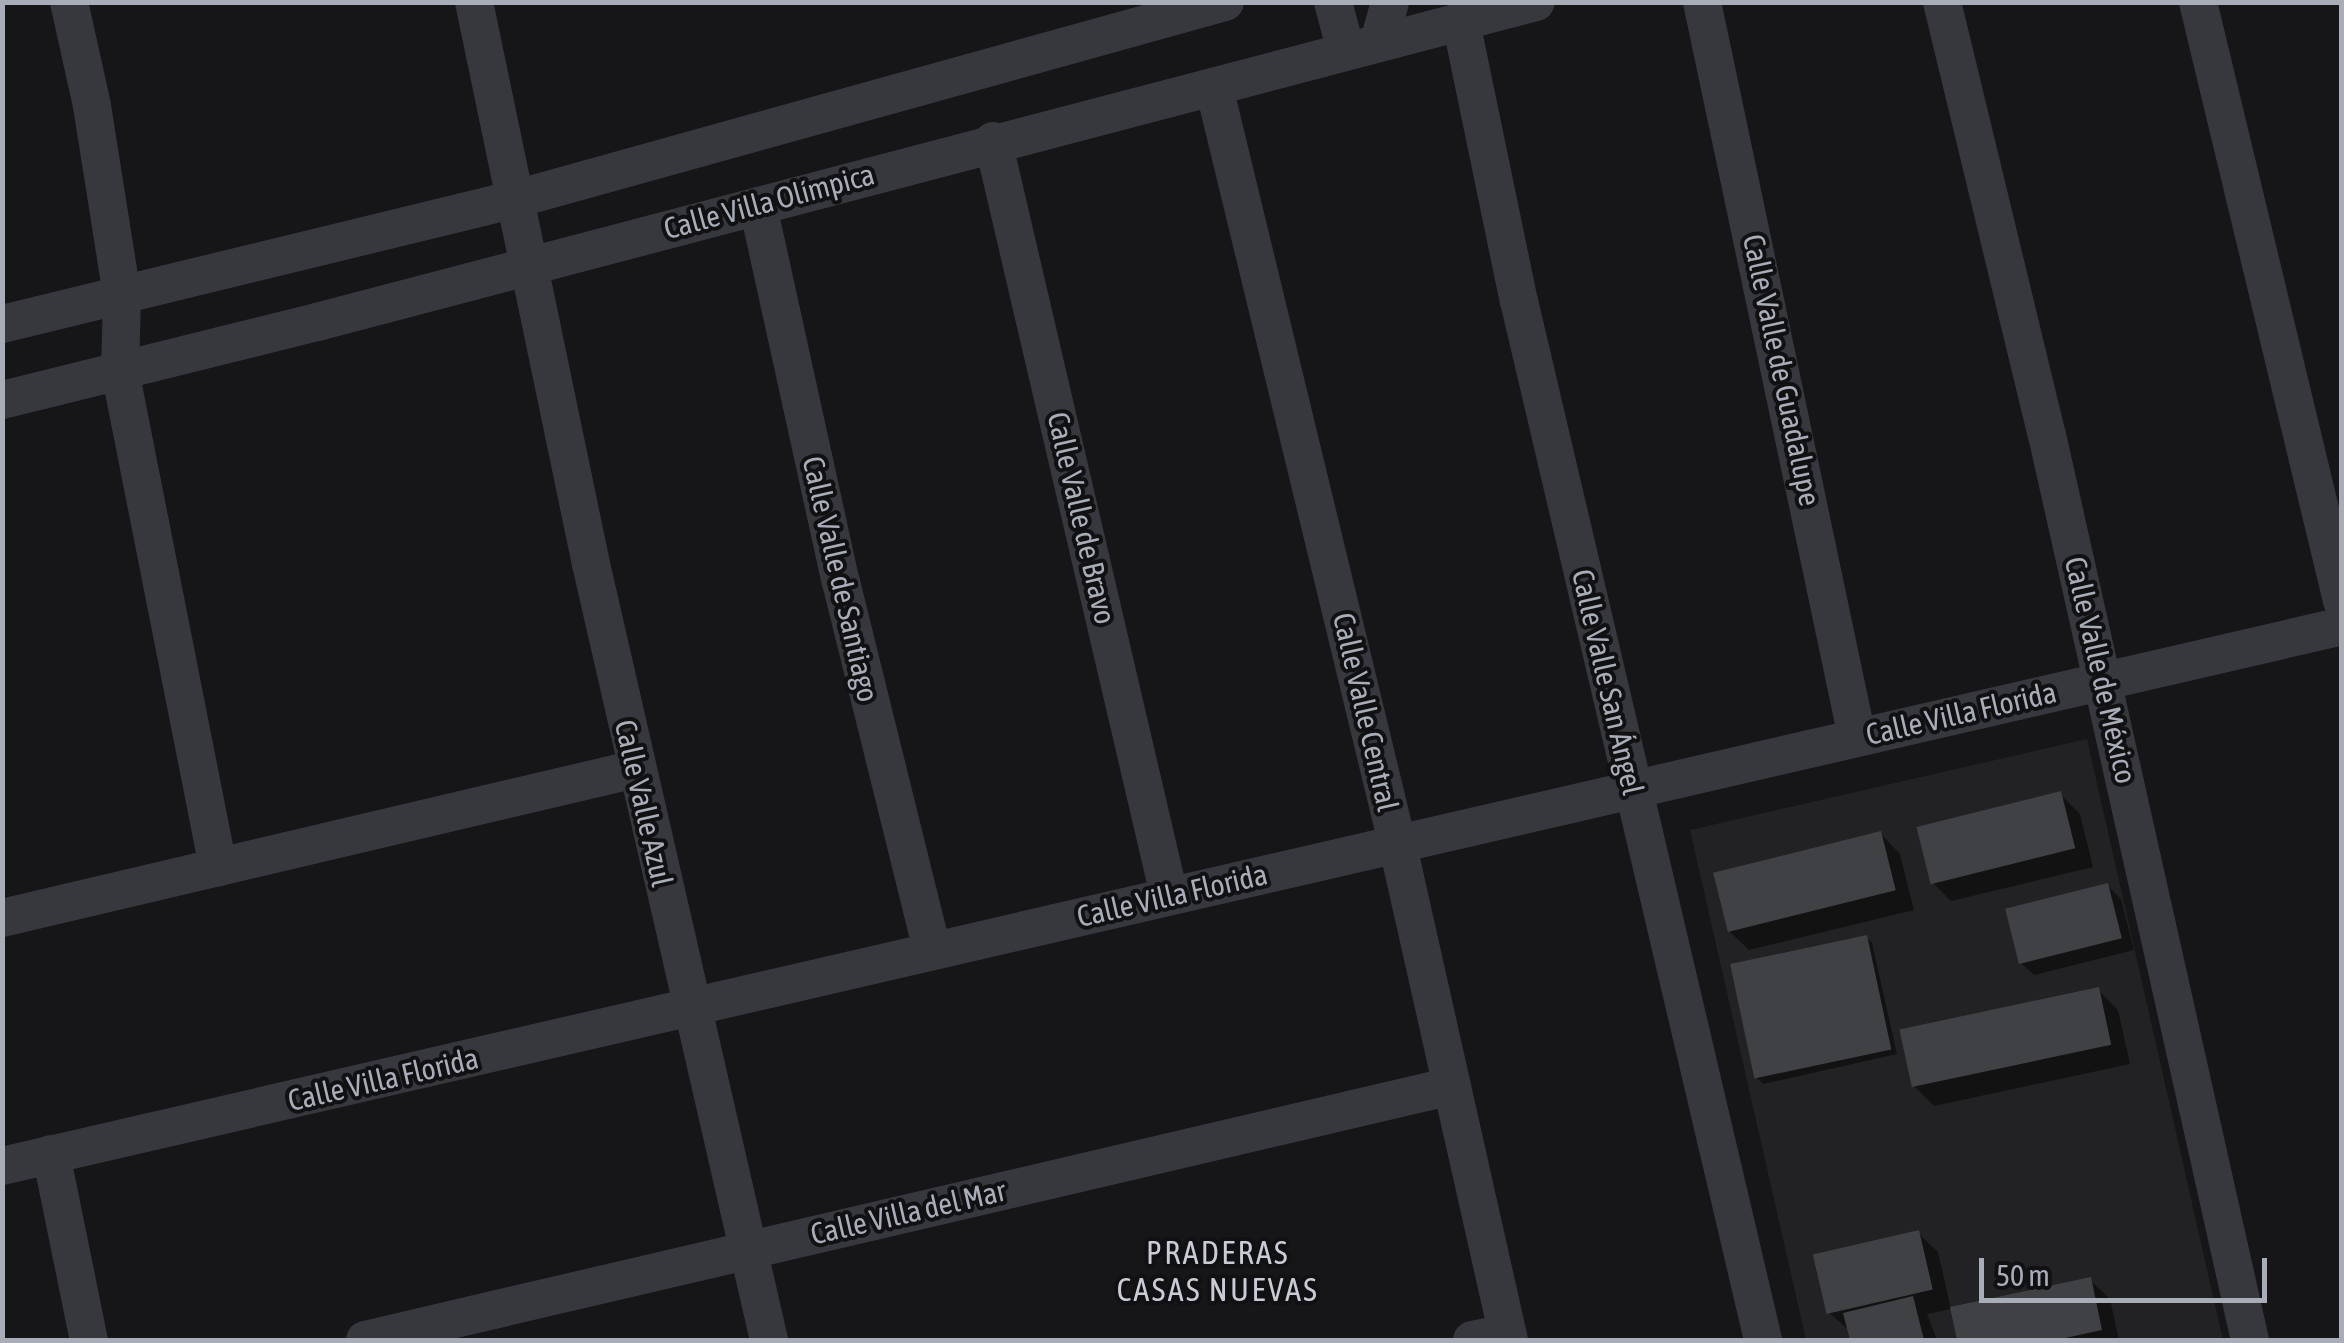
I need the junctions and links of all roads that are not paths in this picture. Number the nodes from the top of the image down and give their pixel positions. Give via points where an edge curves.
1 (69, 2) edge
2 (474, 2) edge
3 (1225, 2) edge
4 (1333, 2) edge
5 (1390, 2) edge
6 (1536, 2) edge
7 (1702, 2) edge
8 (1942, 2) edge
9 (2198, 2) edge
10 (1460, 22) junction
11 (1362, 46) junction
12 (1214, 86) junction
13 (993, 142) junction
14 (512, 200) junction
15 (758, 206) junction
16 (525, 264) junction
17 (122, 296) junction
18 (2, 324) edge
19 (120, 371) junction
20 (2, 400) edge
21 (2342, 602) edge
22 (2342, 626) edge
23 (2103, 681) junction
24 (1858, 738) junction
25 (636, 769) junction
26 (1633, 788) junction
27 (1398, 842) junction
28 (218, 868) junction
29 (1169, 895) junction
30 (2, 918) edge
31 (932, 951) junction
32 (691, 1008) junction
33 (1452, 1086) junction
34 (51, 1154) junction
35 (2, 1166) edge
36 (749, 1249) junction
37 (1496, 1338) edge
38 (89, 1340) edge
39 (365, 1340) edge
40 (769, 1340) edge
41 (1763, 1340) edge
42 (2250, 1340) edge

1 - 17 street
2 - 14 street, Calle Valle Azul
3 - 14 street
4 - 11 street
5 - 11 street
6 - 10 street, Calle Villa Olímpica
7 - 24 street, Calle Valle de Guadalupe
8 - 23 street, Calle Valle de México
9 - 21 street
10 - 11 street, Calle Villa Olímpica
10 - 26 street, Calle Valle San Ángel
11 - 12 street, Calle Villa Olímpica
12 - 13 street, Calle Villa Olímpica
12 - 27 street, Calle Valle Central
13 - 15 street, Calle Villa Olímpica
13 - 29 street, Calle Valle de Bravo
14 - 16 street, Calle Valle Azul
14 - 17 street
15 - 16 street, Calle Villa Olímpica
15 - 31 street, Calle Valle de Santiago
16 - 19 street, Calle Villa Olímpica
16 - 25 street, Calle Valle Azul
17 - 18 street
17 - 19 street
19 - 20 street, Calle Villa Olímpica
19 - 28 street
22 - 23 street, Calle Villa Florida
23 - 24 street, Calle Villa Florida
23 - 42 street, Calle Valle de México
24 - 26 street, Calle Villa Florida
25 - 28 street
25 - 32 street, Calle Valle Azul
26 - 27 street, Calle Villa Florida
26 - 41 street, Calle Valle San Ángel
27 - 29 street, Calle Villa Florida
27 - 33 street, Calle Valle Central
28 - 30 street
29 - 31 street, Calle Villa Florida
31 - 32 street, Calle Villa Florida
32 - 34 street, Calle Villa Florida
32 - 36 street, Calle Valle Azul
33 - 36 street, Calle Villa del Mar
33 - 37 street, Calle Valle Central
34 - 35 street, Calle Villa Florida
34 - 38 street
36 - 39 street, Calle Villa del Mar
36 - 40 street, Calle Valle Azul

